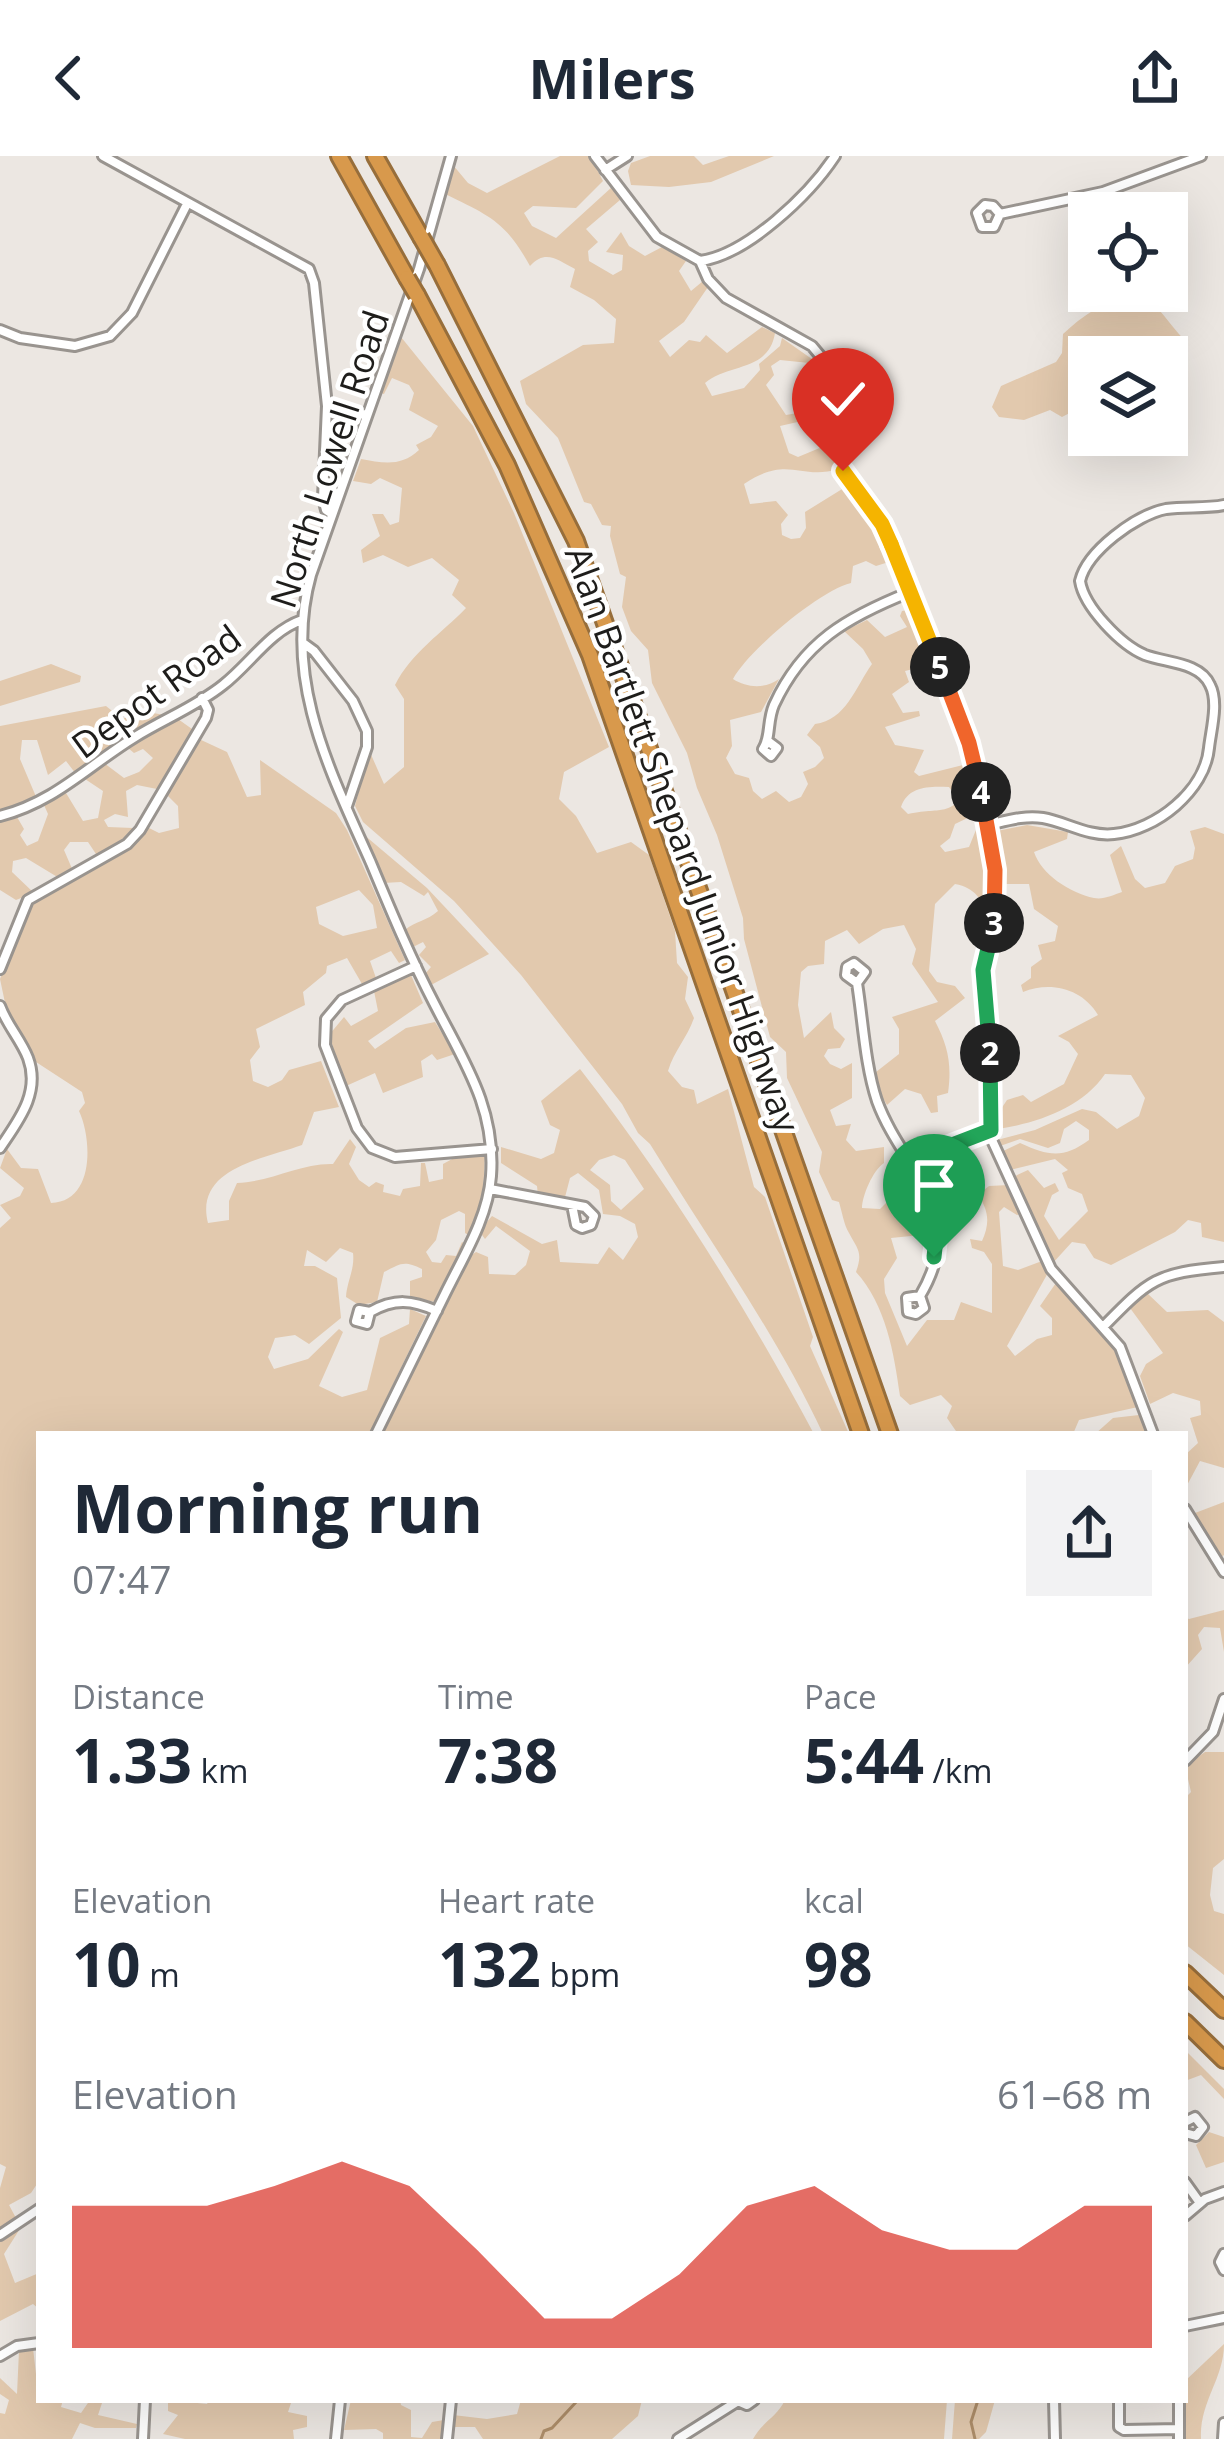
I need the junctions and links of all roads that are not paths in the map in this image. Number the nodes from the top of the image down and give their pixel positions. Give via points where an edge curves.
1 (103, 156) edge
2 (339, 156) edge
3 (375, 156) edge
4 (451, 156) edge
5 (596, 156) edge
6 (627, 156) edge
7 (835, 156) edge
8 (1201, 156) edge
9 (1184, 159) edge
10 (604, 170) junction
11 (187, 204) junction
12 (1000, 214) dead end
13 (700, 261) junction
14 (0, 332) edge
15 (327, 409) junction
16 (368, 413) junction
17 (1224, 505) edge
18 (332, 514) junction
19 (910, 592) junction
20 (302, 620) junction
21 (302, 643) junction
22 (1224, 685) edge
23 (1212, 688) junction
24 (202, 698) junction
25 (769, 742) dead end
26 (346, 807) junction
27 (0, 816) edge
28 (988, 825) junction
29 (416, 966) junction
30 (0, 969) edge
31 (857, 982) dead end
32 (0, 1006) edge
33 (991, 1130) junction
34 (0, 1148) edge
35 (492, 1149) junction
36 (911, 1160) junction
37 (490, 1190) junction
38 (572, 1205) dead end
39 (1224, 1267) edge
40 (920, 1296) dead end
41 (437, 1311) junction
42 (370, 1312) dead end
43 (1103, 1327) junction
44 (377, 1431) edge
45 (860, 1431) edge
46 (889, 1431) edge
47 (1152, 1431) edge
48 (1188, 1514) edge
49 (1224, 1572) edge
50 (1224, 1699) edge
51 (1188, 1758) edge
52 (1188, 1976) edge
53 (1224, 2010) edge
54 (1188, 2025) edge
55 (1224, 2060) edge
56 (1188, 2120) edge
57 (1188, 2134) edge
58 (1188, 2186) edge
59 (1224, 2192) edge
60 (1200, 2203) junction
61 (36, 2211) edge
62 (1188, 2213) edge
63 (0, 2235) edge
64 (1224, 2254) edge
65 (1224, 2270) edge
66 (1224, 2318) edge
67 (1188, 2326) edge
68 (36, 2343) edge
69 (0, 2356) edge
70 (145, 2403) edge
71 (340, 2403) edge
72 (451, 2403) edge
73 (733, 2403) edge
74 (1054, 2403) edge
75 (1119, 2403) edge
76 (1179, 2403) edge
77 (1224, 2423) edge
78 (1179, 2434) edge
79 (143, 2439) edge
80 (336, 2439) edge
81 (447, 2439) edge
82 (678, 2439) edge
83 (1055, 2439) edge
84 (1223, 2439) edge

1 - 11 street
2 - 45 highway, Alan Bartlett Shepard Junior Highway, bridge via 514,479 584,640
3 - 46 highway, Alan Bartlett Shepard Junior Highway, bridge via 576,541
4 - 16 street, North Lowell Road
5 - 10 street
6 - 10 street
7 - 13 street via 757,233
8 - 9 street
9 - 12 street via 1103,192
10 - 13 street via 657,237
11 - 14 street via 135,309 114,333 75,346
11 - 15 street via 309,269
13 - 19 street via 726,298 812,346 827,364 844,474 882,524
15 - 16 street
15 - 18 street via 323,498
16 - 18 street, North Lowell Road
17 - 23 street via 1149,515 1091,558 1080,581 1087,600 1132,647 1194,669
18 - 20 street, North Lowell Road
19 - 25 street via 850,617 794,666 769,716
19 - 28 street via 969,743
20 - 21 street, North Lowell Road
20 - 24 street, Depot Road
21 - 26 street, North Lowell Road via 312,723
21 - 26 street via 355,704 368,736
22 - 23 street
23 - 28 street via 1207,765 1180,803 1116,834 1038,817
24 - 27 street, Depot Road via 74,784
24 - 30 street via 206,718 140,830 28,900
26 - 29 street, North Lowell Road
28 - 33 street via 997,900 983,970
29 - 35 street, North Lowell Road via 481,1091
29 - 35 street via 339,1002 325,1023 325,1045 356,1129 391,1156
31 - 36 street via 875,1094
32 - 34 street via 28,1059 32,1090
33 - 36 street
33 - 43 street via 1043,1256
35 - 37 street, North Lowell Road
36 - 40 street via 937,1221 934,1264
37 - 38 street
37 - 41 street, North Lowell Road
39 - 43 street via 1157,1278
41 - 42 street via 403,1301
41 - 44 street, North Lowell Road
43 - 47 street via 1124,1354
48 - 49 street
50 - 51 street via 1213,1732
52 - 53 highway
54 - 55 highway
56 - 57 street via 1203,2127
58 - 60 street
59 - 60 street
60 - 62 street
61 - 63 street
64 - 65 street
66 - 67 street
68 - 69 street
70 - 79 street
71 - 80 street
72 - 81 street
73 - 82 street
74 - 83 street
75 - 78 street via 1121,2429
76 - 78 street
77 - 84 street

